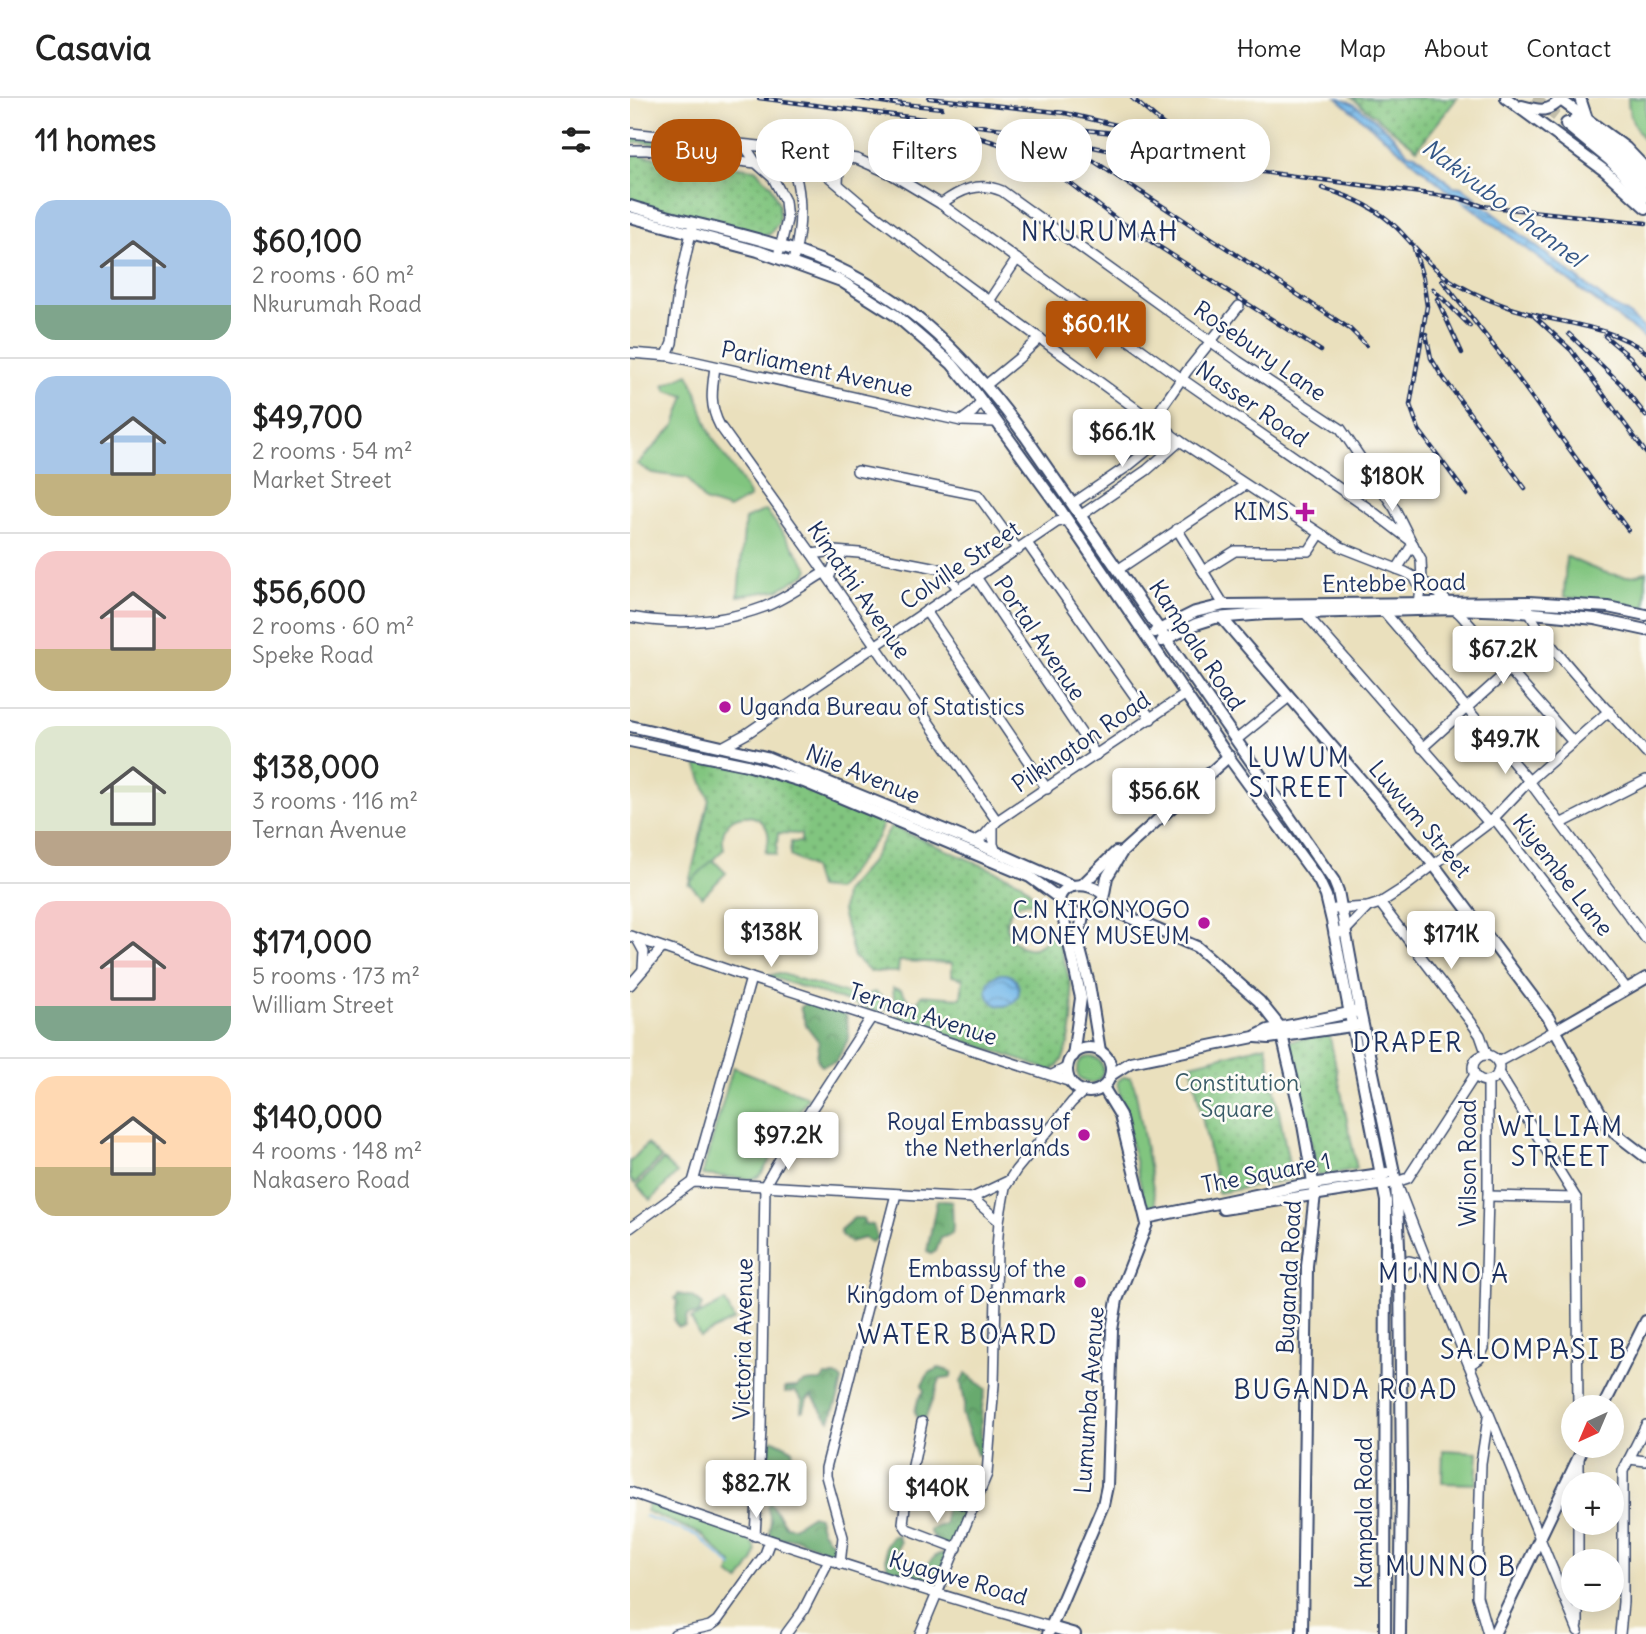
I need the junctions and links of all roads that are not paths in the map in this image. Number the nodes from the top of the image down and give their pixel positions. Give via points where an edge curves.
1 (1580, 98) edge
2 (1558, 99) edge
3 (1509, 100) edge
4 (1547, 111) junction
5 (1587, 119) junction
6 (1553, 133) junction
7 (630, 134) edge
8 (745, 146) junction
9 (756, 147) edge
10 (630, 150) edge
11 (854, 159) edge
12 (756, 163) joint
13 (1646, 169) edge
14 (1646, 181) edge
15 (775, 182) edge
16 (795, 182) edge
17 (838, 183) edge
18 (1646, 196) edge
19 (941, 204) junction
20 (630, 206) edge
21 (1646, 208) edge
22 (630, 217) edge
23 (692, 229) junction
24 (796, 250) junction
25 (779, 252) junction
26 (1017, 259) junction
27 (793, 263) junction
28 (989, 301) junction
29 (1239, 306) dead end
30 (1040, 338) junction
31 (1211, 342) junction
32 (630, 353) edge
33 (672, 356) junction
34 (715, 367) junction
35 (1182, 379) junction
36 (986, 385) junction
37 (982, 401) junction
38 (1153, 420) junction
39 (961, 421) junction
40 (996, 422) junction
41 (1170, 432) junction
42 (1180, 441) junction
43 (1128, 466) junction
44 (857, 471) dead end
45 (1136, 477) junction
46 (1245, 485) junction
47 (1382, 492) junction
48 (1072, 504) junction
49 (1372, 510) junction
50 (1080, 516) junction
51 (1062, 518) junction
52 (1177, 529) junction
53 (1320, 534) junction
54 (1412, 542) junction
55 (1027, 543) junction
56 (1018, 550) junction
57 (844, 553) junction
58 (813, 554) junction
59 (1119, 569) junction
60 (1397, 569) junction
61 (1202, 571) junction
62 (827, 575) junction
63 (976, 577) junction
64 (1416, 578) junction
65 (958, 589) junction
66 (1419, 602) junction
67 (1224, 605) junction
68 (1451, 605) junction
69 (1529, 607) junction
70 (1381, 608) junction
71 (1619, 609) junction
72 (926, 611) junction
73 (1305, 613) junction
74 (1646, 615) edge
75 (630, 617) edge
76 (1222, 618) junction
77 (1616, 623) junction
78 (1646, 630) edge
79 (1164, 634) junction
80 (1151, 642) junction
81 (874, 646) junction
82 (1509, 670) junction
83 (1186, 694) junction
84 (1289, 697) junction
85 (1467, 708) junction
86 (1609, 711) junction
87 (1151, 719) junction
88 (630, 726) edge
89 (747, 734) junction
90 (1236, 740) junction
91 (630, 741) edge
92 (1573, 742) junction
93 (724, 746) junction
94 (1422, 748) junction
95 (743, 751) junction
96 (1646, 753) edge
97 (1227, 754) junction
98 (1097, 755) junction
99 (1646, 780) edge
100 (1529, 781) junction
101 (1047, 789) junction
102 (1492, 820) junction
103 (1562, 823) junction
104 (995, 824) junction
105 (974, 842) junction
106 (996, 852) junction
107 (1434, 865) junction
108 (1078, 885) junction
109 (1102, 899) junction
110 (1060, 903) junction
111 (1380, 903) junction
112 (1368, 907) junction
113 (1335, 908) junction
114 (1083, 915) junction
115 (1346, 930) junction
116 (1334, 935) junction
117 (633, 937) edge
118 (1646, 939) edge
119 (662, 948) junction
120 (643, 970) junction
121 (751, 978) junction
122 (1646, 978) edge
123 (630, 985) edge
124 (1626, 988) junction
125 (1354, 1012) junction
126 (871, 1018) junction
127 (1357, 1025) junction
128 (1556, 1030) junction
129 (1281, 1031) junction
130 (1102, 1053) junction
131 (1487, 1055) junction
132 (1073, 1056) junction
133 (1131, 1062) junction
134 (1068, 1067) junction
135 (1498, 1067) junction
136 (1052, 1075) junction
137 (1111, 1075) junction
138 (1475, 1075) junction
139 (1488, 1081) junction
140 (1077, 1087) junction
141 (1103, 1087) junction
142 (1646, 1157) edge
143 (1389, 1178) junction
144 (1008, 1181) junction
145 (694, 1182) junction
146 (765, 1185) junction
147 (1315, 1189) junction
148 (896, 1194) junction
149 (1488, 1196) junction
150 (972, 1198) junction
151 (1576, 1198) junction
152 (999, 1221) junction
153 (1146, 1221) junction
154 (630, 1228) edge
155 (1400, 1268) junction
156 (1434, 1280) junction
157 (1386, 1282) junction
158 (1646, 1321) edge
159 (1469, 1365) junction
160 (1578, 1395) edge
161 (1609, 1395) edge
162 (1489, 1415) junction
163 (922, 1422) dead end
164 (1646, 1425) edge
165 (1576, 1458) edge
166 (1629, 1459) junction
167 (1643, 1461) edge
168 (1386, 1482) junction
169 (1402, 1483) junction
170 (630, 1492) edge
171 (905, 1507) dead end
172 (974, 1508) junction
173 (755, 1536) junction
174 (1538, 1538) junction
175 (770, 1541) junction
176 (957, 1548) junction
177 (829, 1560) junction
178 (840, 1564) junction
179 (937, 1595) junction
180 (1578, 1612) edge
181 (1049, 1630) edge
182 (1578, 1632) edge
183 (683, 1634) edge
184 (786, 1634) edge
185 (920, 1634) edge
186 (1075, 1634) edge
187 (1302, 1634) edge
188 (1385, 1634) edge
189 (1400, 1634) edge
190 (1488, 1634) edge
191 (1494, 1634) edge
192 (1619, 1634) edge

1 - 5 main road
2 - 4 main road
2 - 5 main road
3 - 4 main road
3 - 6 main road
4 - 6 main road
5 - 13 main road
6 - 21 main road
7 - 8 street, Nasser Road
8 - 9 street, Nasser Road
8 - 12 street
10 - 12 street
11 - 19 street, Nasser Road via 891,174
14 - 18 highway via 1617,152 1569,120
15 - 25 street via 785,201 787,220
16 - 24 street via 801,215
17 - 28 street
19 - 26 street, Nasser Road
19 - 31 street, Rosebury Lane via 976,187 1002,191
20 - 23 main road
22 - 23 main road
23 - 25 main road
23 - 33 street via 678,292
24 - 25 main road, Kampala Road
24 - 27 street
24 - 36 main road, Kampala Road via 860,277 894,299
25 - 27 main road, Kampala Road
26 - 28 street
26 - 35 street, Nasser Road
27 - 37 main road, Kampala Road via 849,285 895,315 952,364
28 - 30 street
29 - 31 street
30 - 36 street
30 - 38 street
31 - 35 street
31 - 47 street, Rosebury Lane via 1341,429
32 - 33 street, Parliament Avenue
33 - 34 street, Parliament Avenue
34 - 39 street, Parliament Avenue
34 - 58 street, Kimathi Avenue via 711,396 716,419
35 - 38 street
35 - 49 street, Nasser Road
36 - 48 main road, Kampala Road
37 - 39 street
37 - 40 main road, Kampala Road
38 - 41 street
39 - 40 street, Parliament Avenue
40 - 51 main road, Kampala Road
41 - 42 street
41 - 43 street
42 - 45 street
42 - 46 street
43 - 45 street
43 - 48 street
44 - 56 street via 978,495
45 - 50 street
46 - 52 street
46 - 53 street
47 - 49 street via 1378,507
47 - 54 street, Rosebury Lane
48 - 50 main road, Kampala Road
49 - 54 street, Nasser Road
50 - 59 main road, Kampala Road
51 - 55 street, Colville Street
51 - 80 main road, Kampala Road
52 - 59 street
52 - 61 street
53 - 60 street via 1353,553
53 - 61 street via 1309,551 1235,551
54 - 60 street
54 - 64 street via 1421,559
55 - 56 street, Colville Street
55 - 87 street
56 - 63 street, Colville Street
57 - 58 street, Portal Avenue
57 - 62 street
57 - 65 street, Portal Avenue via 937,568
58 - 62 street, Kimathi Avenue
59 - 79 main road, Kampala Road
60 - 64 street
61 - 67 street
62 - 75 street via 769,605 730,616 679,622
62 - 81 street, Kimathi Avenue
63 - 65 street, Colville Street
63 - 98 street, Portal Avenue
64 - 66 street
64 - 68 street
65 - 72 street, Colville Street
66 - 68 main road, Entebbe Road
66 - 70 main road, Entebbe Road
67 - 70 main road, Entebbe Road
67 - 79 main road, Entebbe Road via 1195,612
68 - 69 main road, Entebbe Road
68 - 70 main road, Entebbe Road
68 - 82 street
69 - 71 main road, Entebbe Road
69 - 77 main road, Entebbe Road
69 - 86 street via 1546,639
70 - 73 main road, Entebbe Road
70 - 85 street
71 - 74 main road, Entebbe Road
71 - 77 main road
72 - 81 street, Colville Street
72 - 101 street
73 - 76 main road, Entebbe Road
73 - 94 street, Kiyembe Lane
76 - 79 main road, Entebbe Road
76 - 84 main road, Luwum Street
77 - 78 main road, Entebbe Road
79 - 80 main road, Entebbe Road
79 - 90 main road, Kampala Road
80 - 83 main road, Kampala Road
81 - 89 street, Colville Street
81 - 104 street, Kimathi Avenue
82 - 85 street
82 - 92 street
83 - 87 street, Pilkington Road
83 - 97 main road, Kampala Road
84 - 90 street
84 - 107 main road, Luwum Street
85 - 94 street
85 - 100 street
86 - 92 street
86 - 96 street
87 - 98 street, Pilkington Road
88 - 93 main road, Nile Avenue
89 - 93 street, Colville Street
89 - 95 street
90 - 113 main road, Kampala Road via 1329,872 1338,891
91 - 110 main road, Nile Avenue via 804,782 1030,877
92 - 100 street
93 - 95 main road, Nile Avenue
94 - 102 street, Kiyembe Lane
95 - 105 main road, Nile Avenue
97 - 108 main road
97 - 109 main road via 1122,852 1107,877
97 - 113 main road, Kampala Road
98 - 101 street, Pilkington Road
99 - 103 street
100 - 102 street
100 - 103 street
101 - 104 street, Pilkington Road
102 - 107 street
102 - 124 street, Kiyembe Lane
103 - 118 street
104 - 105 street
104 - 106 street, Kimathi Avenue
105 - 106 main road, Nile Avenue
106 - 108 main road, Nile Avenue
107 - 111 street
107 - 128 main road, Luwum Street
108 - 109 main road via 1097,888
108 - 110 main road via 1065,890
109 - 114 main road
109 - 129 main road, Buganda Road via 1197,947 1259,1001
110 - 114 main road via 1071,913
110 - 132 main road via 1081,998
111 - 112 street
111 - 131 street via 1471,1021
112 - 113 street
112 - 115 street
113 - 115 main road, Kampala Road
113 - 116 main road, Kampala Road
114 - 130 main road via 1077,938
115 - 116 street
115 - 125 main road, Kampala Road
116 - 125 main road, Kampala Road
117 - 119 street, Ternan Avenue
117 - 120 street via 645,952
119 - 120 street
119 - 121 street, Ternan Avenue
120 - 123 street
121 - 126 street, Ternan Avenue
121 - 145 street
122 - 124 main road
124 - 128 main road
125 - 127 main road, Kampala Road
125 - 129 main road
126 - 136 street, Ternan Avenue
126 - 146 street
127 - 129 main road
127 - 143 main road, Kampala Road
128 - 135 street
128 - 142 main road, Luwum Street via 1605,1121
129 - 133 main road via 1268,1030 1254,1037
129 - 147 main road, Buganda Road
130 - 132 main road via 1088,1048
130 - 133 main road
130 - 137 main road
131 - 135 street
131 - 138 street via 1476,1060
132 - 134 main road
133 - 137 main road
134 - 136 street
134 - 140 main road
135 - 139 street
135 - 151 street
136 - 140 street, Ternan Avenue
137 - 141 main road
138 - 139 street
138 - 143 street via 1408,1178
139 - 149 street, Wilson Road
140 - 141 main road via 1093,1092
140 - 144 street via 1072,1102
141 - 153 main road via 1120,1115
143 - 147 main road, The Square 1
143 - 155 main road, Kampala Road
143 - 156 street
143 - 157 main road, Kampala Road
144 - 150 street
144 - 152 street
145 - 146 street
145 - 154 street
146 - 148 street
146 - 173 street, Victoria Avenue
147 - 153 main road, The Square 1
147 - 187 main road, Buganda Road via 1307,1266
148 - 150 street
148 - 178 street via 826,1468 843,1537
149 - 151 street
149 - 159 street, Wilson Road via 1484,1349
150 - 152 street
151 - 160 street
152 - 172 street via 993,1423 987,1474
153 - 181 main road, Lumumba Avenue via 1117,1300 1112,1330 1103,1505
155 - 156 street via 1414,1261
155 - 157 street
155 - 169 main road, Kampala Road
156 - 159 street
157 - 168 main road, Kampala Road
158 - 161 main road
159 - 162 street
162 - 174 street
162 - 190 street via 1481,1463 1477,1596
163 - 172 street via 909,1485
164 - 166 street
165 - 174 main road
166 - 167 street
166 - 192 street via 1623,1471
168 - 169 main road via 1395,1475
168 - 188 main road, Kampala Road
169 - 189 main road, Kampala Road
170 - 173 street, Kyagwe Road
171 - 176 street via 907,1529
172 - 176 street
173 - 175 street, Kyagwe Road
174 - 182 street
174 - 191 main road
175 - 177 street, Kyagwe Road
175 - 183 street via 717,1620
176 - 179 street
177 - 178 street, Kyagwe Road
177 - 184 street
178 - 179 street, Kyagwe Road
179 - 181 street, Kyagwe Road
179 - 185 street
180 - 182 street
181 - 186 main road, Kyagwe Road

